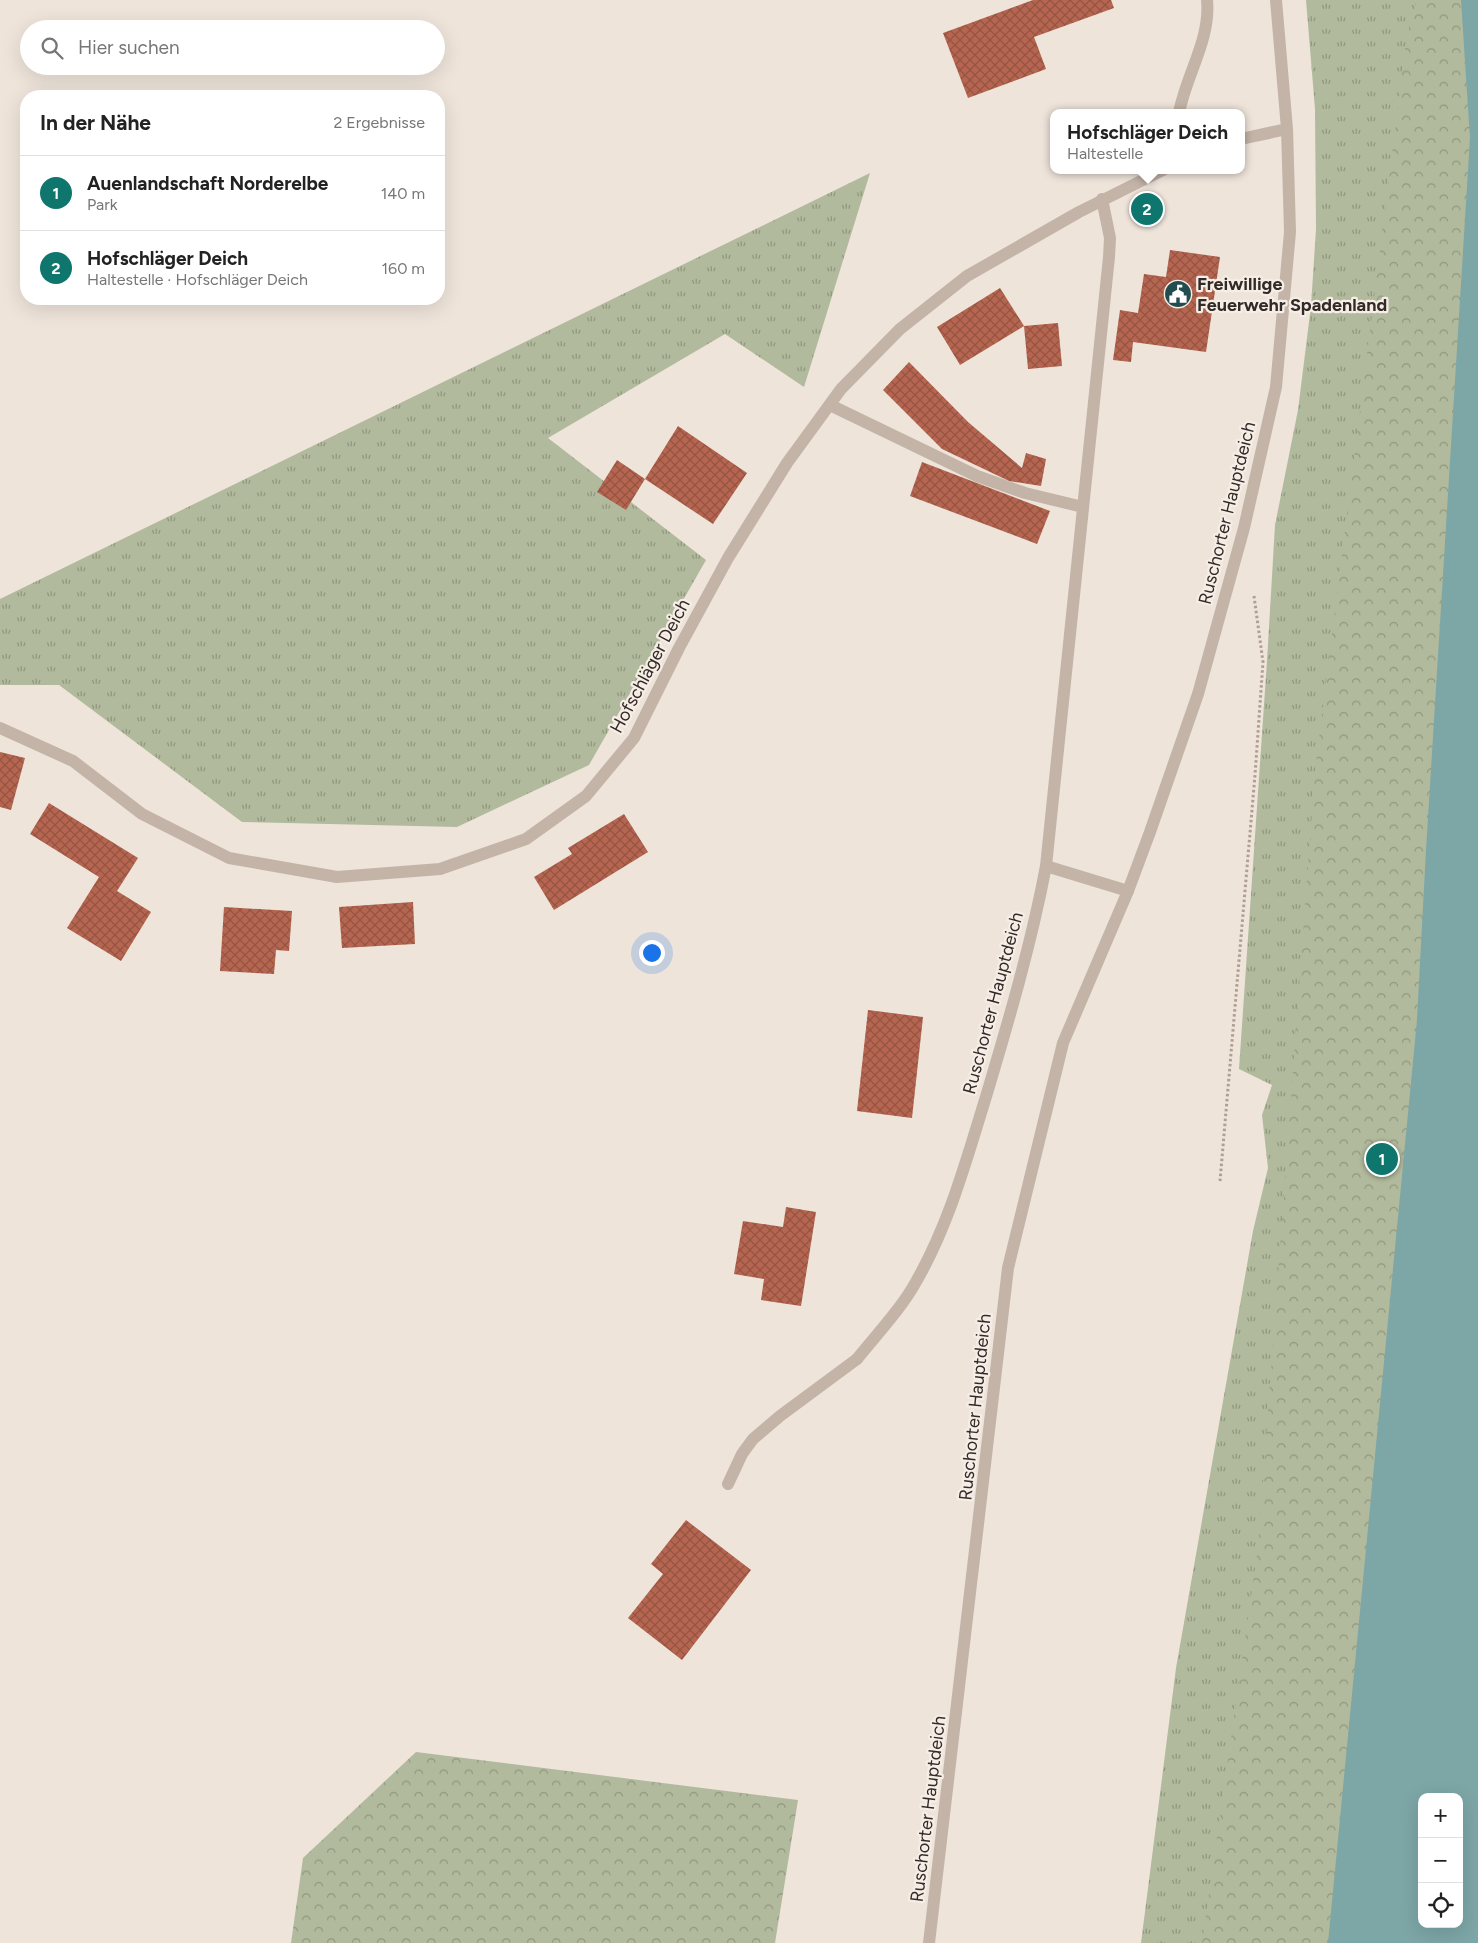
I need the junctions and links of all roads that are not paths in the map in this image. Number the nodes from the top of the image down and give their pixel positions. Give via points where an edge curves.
1 (1207, 0) edge
2 (1276, 0) edge
3 (1180, 109) edge
4 (1287, 129) junction
5 (1245, 138) edge
6 (1155, 174) edge
7 (1102, 199) junction
8 (830, 404) junction
9 (1083, 507) junction
10 (0, 728) edge
11 (1046, 866) junction
12 (1128, 891) junction
13 (728, 1484) dead end
14 (930, 1943) edge

1 - 3 street via 1207,24
2 - 4 street, Ruschorter Hauptdeich
4 - 5 street
4 - 12 street, Ruschorter Hauptdeich via 1290,232 1276,387 1244,528 1198,694
6 - 7 street, Hofschläger Deich
7 - 8 street, Hofschläger Deich via 967,276 900,329
7 - 9 street, Ruschorter Hauptdeich via 1110,238
8 - 9 street via 977,476 1025,493
8 - 10 street, Hofschläger Deich via 787,463 728,558 634,738 586,796 526,839 440,870 337,877 229,858 142,814 73,761
9 - 11 street, Ruschorter Hauptdeich
11 - 12 street
11 - 13 street, Ruschorter Hauptdeich via 1009,1020 954,1196 916,1282 858,1359 753,1439
12 - 14 street, Ruschorter Hauptdeich via 1062,1043 1008,1268

